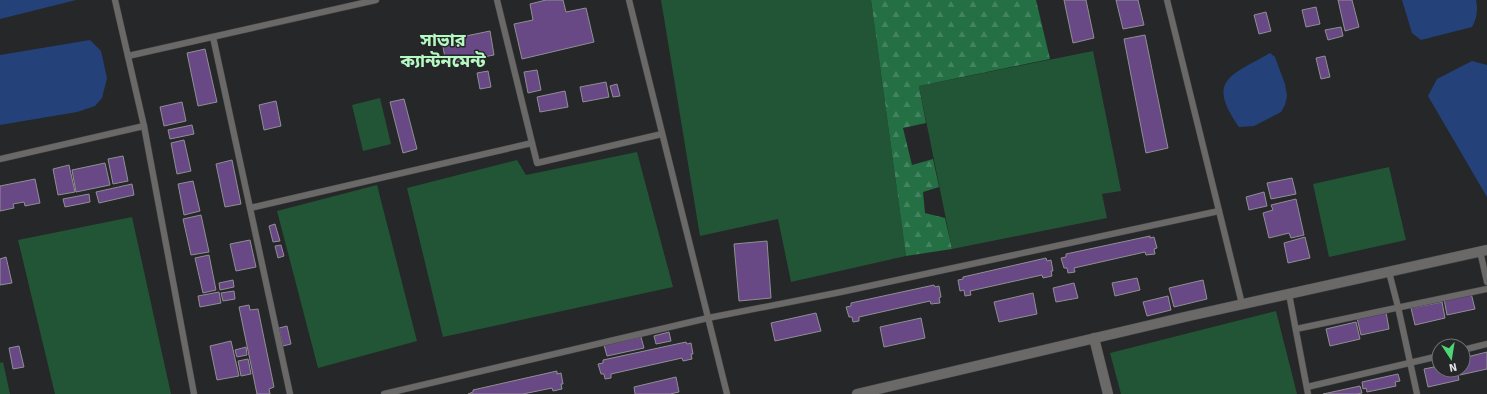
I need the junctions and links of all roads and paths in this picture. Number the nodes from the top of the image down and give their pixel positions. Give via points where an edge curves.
1 (115, 0) edge
2 (376, 0) edge
3 (496, 0) edge
4 (629, 0) edge
5 (1167, 0) edge
6 (213, 37) junction
7 (128, 56) junction
8 (144, 126) junction
9 (662, 134) junction
10 (532, 144) junction
11 (0, 159) edge
12 (250, 208) junction
13 (1219, 211) junction
14 (1484, 251) edge
15 (1388, 272) junction
16 (1487, 282) edge
17 (1487, 289) edge
18 (1288, 294) junction
19 (1242, 304) junction
20 (1398, 307) junction
21 (708, 318) junction
22 (1296, 329) junction
23 (1094, 338) junction
24 (1487, 344) edge
25 (1471, 348) edge
26 (1431, 358) edge
27 (1411, 363) junction
28 (1308, 391) edge
29 (194, 394) edge
30 (290, 394) edge
31 (384, 394) edge
32 (727, 394) edge
33 (857, 394) edge
34 (1108, 394) edge
35 (1417, 394) edge

1 - 7 lane
2 - 6 lane
3 - 10 lane
4 - 9 lane
5 - 13 lane
6 - 7 lane
6 - 12 lane
7 - 8 lane
8 - 11 lane
8 - 29 lane
9 - 10 lane via 537,163
9 - 21 lane
10 - 12 lane
12 - 30 lane
13 - 19 lane
13 - 21 lane
14 - 15 street
14 - 16 lane
15 - 18 street
15 - 20 lane
17 - 20 lane
18 - 19 street
18 - 22 lane
19 - 23 street
20 - 22 lane
20 - 27 lane
21 - 31 lane
21 - 32 lane
22 - 28 lane
23 - 33 street
23 - 34 street
24 - 25 lane
26 - 27 lane
27 - 28 lane
27 - 35 lane

